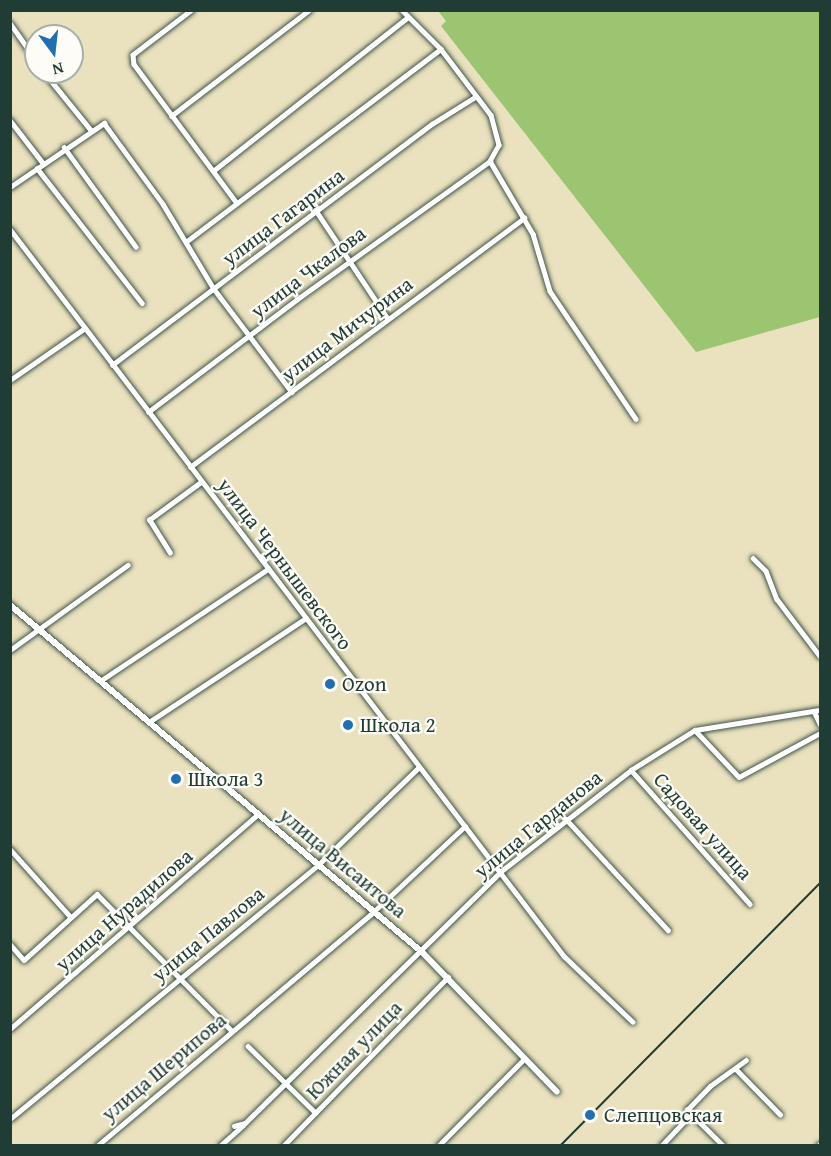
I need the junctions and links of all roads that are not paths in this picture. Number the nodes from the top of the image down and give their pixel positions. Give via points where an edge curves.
1 (192, 10) edge
2 (309, 10) edge
3 (402, 10) edge
4 (408, 17) junction
5 (10, 23) edge
6 (24, 43) edge
7 (441, 49) junction
8 (54, 84) edge
9 (475, 97) junction
10 (171, 116) junction
11 (10, 120) edge
12 (91, 130) junction
13 (64, 147) junction
14 (490, 161) junction
15 (43, 163) junction
16 (37, 168) junction
17 (213, 171) junction
18 (10, 187) edge
19 (236, 202) junction
20 (317, 212) junction
21 (524, 218) junction
22 (10, 229) edge
23 (187, 241) junction
24 (136, 247) dead end
25 (349, 261) junction
26 (214, 289) junction
27 (142, 303) dead end
28 (388, 319) junction
29 (85, 328) junction
30 (250, 336) junction
31 (112, 364) junction
32 (10, 380) edge
33 (292, 392) junction
34 (148, 412) junction
35 (636, 419) dead end
36 (190, 467) junction
37 (201, 482) junction
38 (170, 554) dead end
39 (753, 558) dead end
40 (128, 565) dead end
41 (268, 569) junction
42 (10, 605) edge
43 (306, 618) junction
44 (37, 629) junction
45 (10, 650) edge
46 (820, 656) edge
47 (100, 681) junction
48 (820, 710) edge
49 (814, 711) junction
50 (149, 722) junction
51 (820, 724) edge
52 (694, 730) junction
53 (820, 733) edge
54 (419, 767) junction
55 (631, 770) junction
56 (258, 814) junction
57 (566, 819) junction
58 (465, 826) junction
59 (10, 849) edge
60 (319, 864) junction
61 (500, 872) junction
62 (750, 904) dead end
63 (373, 909) junction
64 (70, 916) junction
65 (131, 927) junction
66 (668, 930) dead end
67 (10, 944) edge
68 (422, 952) junction
69 (448, 977) junction
70 (180, 978) junction
71 (633, 1023) dead end
72 (10, 1029) edge
73 (232, 1031) junction
74 (248, 1046) dead end
75 (524, 1059) junction
76 (746, 1060) dead end
77 (737, 1070) junction
78 (285, 1083) junction
79 (558, 1092) dead end
80 (689, 1112) junction
81 (316, 1113) junction
82 (780, 1114) dead end
83 (10, 1119) edge
84 (245, 1123) junction
85 (234, 1126) dead end
86 (97, 1146) edge
87 (220, 1146) edge
88 (283, 1146) edge
89 (438, 1146) edge
90 (661, 1146) edge
91 (723, 1146) edge

1 - 10 street via 134,56 134,64
2 - 10 street
3 - 4 street
4 - 7 street
4 - 17 street
5 - 6 street
7 - 9 street
7 - 19 street
8 - 12 street
9 - 14 street via 497,129 499,145
9 - 20 street, улица Гагарина via 432,124
10 - 17 street
11 - 15 street
12 - 13 street
12 - 23 street via 104,123
13 - 15 street
13 - 24 street
14 - 21 street
14 - 25 street, улица Чкалова
15 - 16 street
16 - 18 street
16 - 27 street
17 - 19 street
19 - 23 street
20 - 25 street
20 - 26 street, улица Гагарина
21 - 28 street, улица Мичурина
21 - 35 street via 550,291
22 - 29 street, улица Чернышевского
23 - 26 street
25 - 28 street
25 - 30 street, улица Чкалова
26 - 30 street
26 - 31 street, улица Гагарина
28 - 33 street, улица Мичурина
29 - 31 street, улица Чернышевского
29 - 32 street
30 - 33 street
30 - 34 street, улица Чкалова
31 - 34 street, улица Чернышевского
33 - 36 street, улица Мичурина
34 - 36 street, улица Чернышевского
36 - 37 street, улица Чернышевского
37 - 38 street via 149,520
37 - 41 street, улица Чернышевского
39 - 46 street
40 - 44 street
41 - 43 street, улица Чернышевского
41 - 47 street
42 - 44 street, улица Висаитова
43 - 50 street
43 - 54 street, улица Чернышевского
44 - 45 street
44 - 47 street, улица Висаитова
47 - 50 street, улица Висаитова
48 - 49 street, улица Гарданова
49 - 51 street
49 - 52 street, улица Гарданова
50 - 56 street, улица Висаитова
52 - 53 street via 738,777
52 - 55 street, улица Гарданова
54 - 58 street, улица Чернышевского
54 - 60 street, улица Павлова
55 - 57 street, улица Гарданова
55 - 62 street, Садовая улица
56 - 60 street, улица Висаитова
56 - 65 street, улица Нурадилова
57 - 61 street, улица Гарданова
57 - 66 street
58 - 61 street, улица Чернышевского
58 - 63 street, улица Шерипова
59 - 64 street
60 - 63 street, улица Висаитова
60 - 70 street, улица Павлова
61 - 68 street, улица Гарданова
61 - 71 street, улица Чернышевского via 564,956
63 - 68 street, улица Висаитова
63 - 73 street, улица Шерипова
64 - 65 street via 97,894
64 - 67 street via 24,960
65 - 70 street
65 - 72 street, улица Нурадилова
68 - 69 street, улица Висаитова
68 - 78 street, улица Гарданова
69 - 75 street, улица Висаитова
69 - 81 street, Южная улица
70 - 73 street
70 - 83 street, улица Павлова
73 - 86 street, улица Шерипова
74 - 78 street
75 - 79 street, улица Висаитова
75 - 89 street
76 - 77 street
77 - 80 street via 710,1086
77 - 82 street
78 - 81 street
78 - 84 street, улица Гарданова
80 - 90 street
80 - 91 street
81 - 88 street, Южная улица
84 - 85 street, улица Гарданова
84 - 87 street, улица Гарданова

